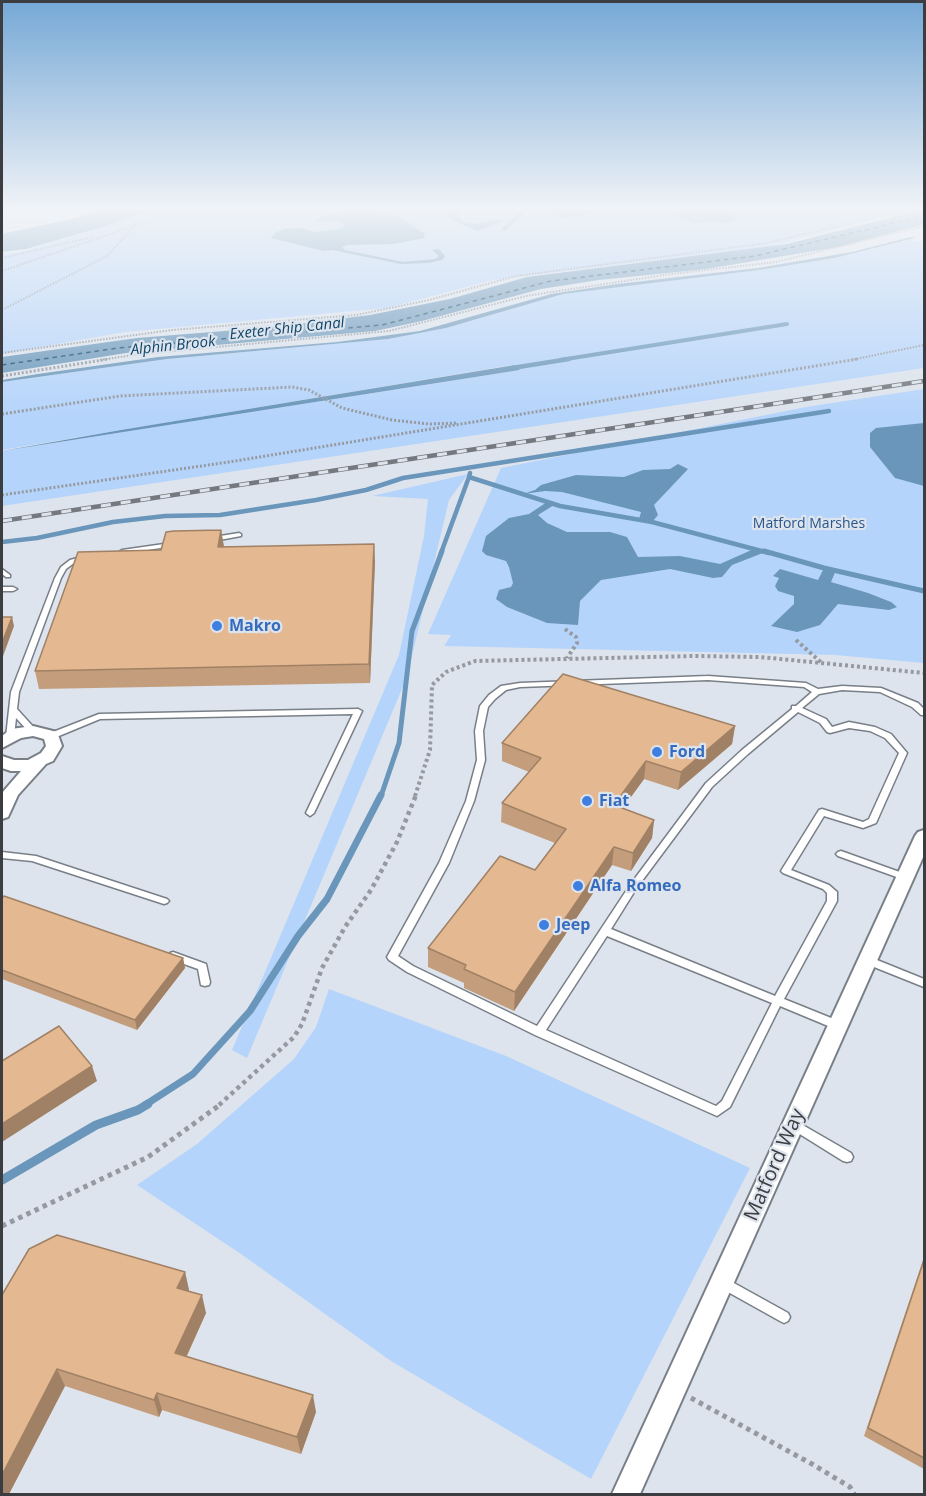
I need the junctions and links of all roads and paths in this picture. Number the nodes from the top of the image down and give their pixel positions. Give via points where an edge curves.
1 (65, 278) edge
2 (509, 278) edge
3 (645, 278) edge
4 (2, 310) edge
5 (924, 345) edge
6 (2, 353) edge
7 (2, 376) edge
8 (2, 414) edge
9 (475, 422) junction
10 (2, 495) edge
11 (239, 535) dead end
12 (204, 540) edge
13 (181, 543) edge
14 (110, 554) edge
15 (99, 556) edge
16 (2, 589) edge
17 (13, 589) dead end
18 (565, 629) dead end
19 (796, 640) dead end
20 (567, 658) dead end
21 (824, 664) dead end
22 (817, 692) junction
23 (795, 708) junction
24 (14, 711) junction
25 (924, 713) edge
26 (33, 731) junction
27 (51, 736) junction
28 (6, 740) edge
29 (40, 761) junction
30 (3, 762) edge
31 (10, 793) junction
32 (2, 813) edge
33 (310, 813) dead end
34 (924, 836) edge
35 (841, 854) dead end
36 (2, 855) edge
37 (905, 877) junction
38 (164, 901) dead end
39 (605, 931) junction
40 (160, 952) edge
41 (867, 959) junction
42 (205, 982) dead end
43 (924, 983) edge
44 (778, 1000) junction
45 (837, 1025) junction
46 (539, 1032) junction
47 (794, 1124) junction
48 (847, 1157) dead end
49 (722, 1283) junction
50 (784, 1317) dead end
51 (674, 1390) junction
52 (626, 1494) edge
53 (854, 1494) edge

1 - 4 path
2 - 6 path via 356,315 172,330
3 - 7 path via 526,296 389,332 140,354
5 - 9 path via 838,363
8 - 9 path via 120,396 292,387 309,390 342,408 392,420 429,424
9 - 10 path
11 - 12 lane
13 - 14 lane
15 - 24 lane via 72,561 63,568 15,692
16 - 17 lane
18 - 20 path via 576,637 577,643
19 - 21 path
22 - 23 lane
22 - 25 lane via 842,688 881,690
22 - 46 lane via 806,686 708,678 630,679 520,685 504,688 484,706 479,731 481,760 470,801 444,863 392,957
23 - 39 lane via 719,775 695,802
23 - 44 lane via 823,721 830,730 849,725 872,729 888,736 903,753 873,821 863,825 822,812 786,871 832,892 832,901
24 - 26 lane
24 - 28 lane
26 - 27 street
26 - 28 street
27 - 29 street via 52,751
27 - 33 lane via 99,717 358,711
29 - 30 street via 21,766
29 - 31 street
30 - 31 street
31 - 32 street
34 - 37 street, Matford Way
35 - 37 lane
36 - 38 lane via 33,858
37 - 41 street, Matford Way
39 - 44 lane
39 - 46 lane
40 - 42 lane via 203,967
41 - 43 lane
41 - 45 street, Matford Way
44 - 45 lane
44 - 46 lane via 726,1104 717,1111
45 - 47 street, Matford Way
47 - 48 lane
47 - 49 street, Matford Way
49 - 50 lane
49 - 51 street, Matford Way
51 - 52 street, Matford Way
51 - 53 path via 813,1464 850,1487

